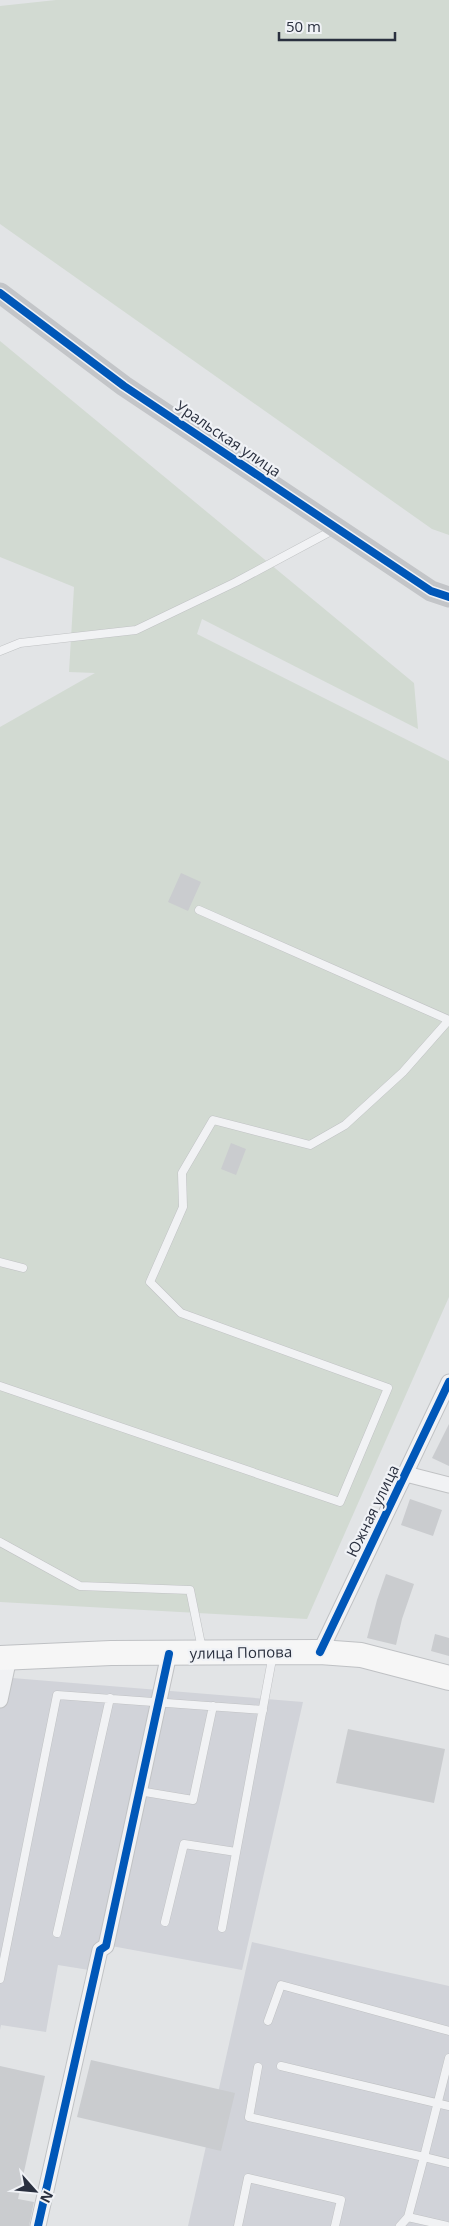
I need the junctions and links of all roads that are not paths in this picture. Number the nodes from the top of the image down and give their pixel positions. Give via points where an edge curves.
1 (0, 293) edge
2 (337, 528) junction
3 (449, 598) edge
4 (0, 651) edge
5 (199, 910) dead end
6 (0, 1262) edge
7 (23, 1268) dead end
8 (449, 1382) edge
9 (0, 1386) edge
10 (406, 1474) junction
11 (449, 1485) edge
12 (0, 1542) edge
13 (274, 1652) junction
14 (320, 1652) junction
15 (169, 1654) junction
16 (203, 1654) junction
17 (4, 1658) edge
18 (449, 1678) edge
19 (110, 1698) junction
20 (0, 1700) edge
21 (158, 1702) junction
22 (213, 1706) junction
23 (263, 1710) junction
24 (139, 1791) junction
25 (236, 1852) junction
26 (165, 1922) dead end
27 (222, 1928) dead end
28 (57, 1933) dead end
29 (0, 1979) edge
30 (268, 2021) dead end
31 (449, 2031) edge
32 (449, 2058) edge
33 (281, 2066) dead end
34 (258, 2067) dead end
35 (438, 2104) junction
36 (449, 2106) edge
37 (424, 2157) junction
38 (449, 2164) edge
39 (408, 2217) junction
40 (38, 2226) edge
41 (238, 2226) edge
42 (335, 2226) edge
43 (400, 2226) edge
44 (447, 2226) edge

1 - 2 street, Уральская улица via 124,386
2 - 3 street, Уральская улица via 431,591
2 - 4 lane via 136,630 20,643
5 - 9 lane via 449,1020 403,1072 360,1112 345,1125 310,1145 213,1120 182,1173 184,1207 150,1282 181,1313 388,1388 340,1502
6 - 7 lane
8 - 10 street, Южная улица
10 - 11 street
10 - 14 street, Южная улица
12 - 16 lane via 80,1586 190,1590
13 - 14 main road, улица Попова
13 - 16 main road, улица Попова
13 - 23 lane
14 - 18 main road, улица Попова via 361,1655
15 - 16 main road, улица Попова
15 - 17 main road, улица Попова
15 - 21 street
17 - 20 street
19 - 21 lane
19 - 28 lane
19 - 29 lane via 57,1695
21 - 22 lane
21 - 24 street
22 - 23 lane
22 - 24 lane via 193,1800
23 - 25 lane
24 - 40 street via 106,1946 100,1950
25 - 26 lane via 184,1844
25 - 27 lane
30 - 31 lane via 281,1985
32 - 35 lane
33 - 35 lane
34 - 37 lane via 249,2117
35 - 36 lane
35 - 37 lane
37 - 38 lane
37 - 39 lane
39 - 43 lane
39 - 44 lane
41 - 42 lane via 248,2178 341,2200

